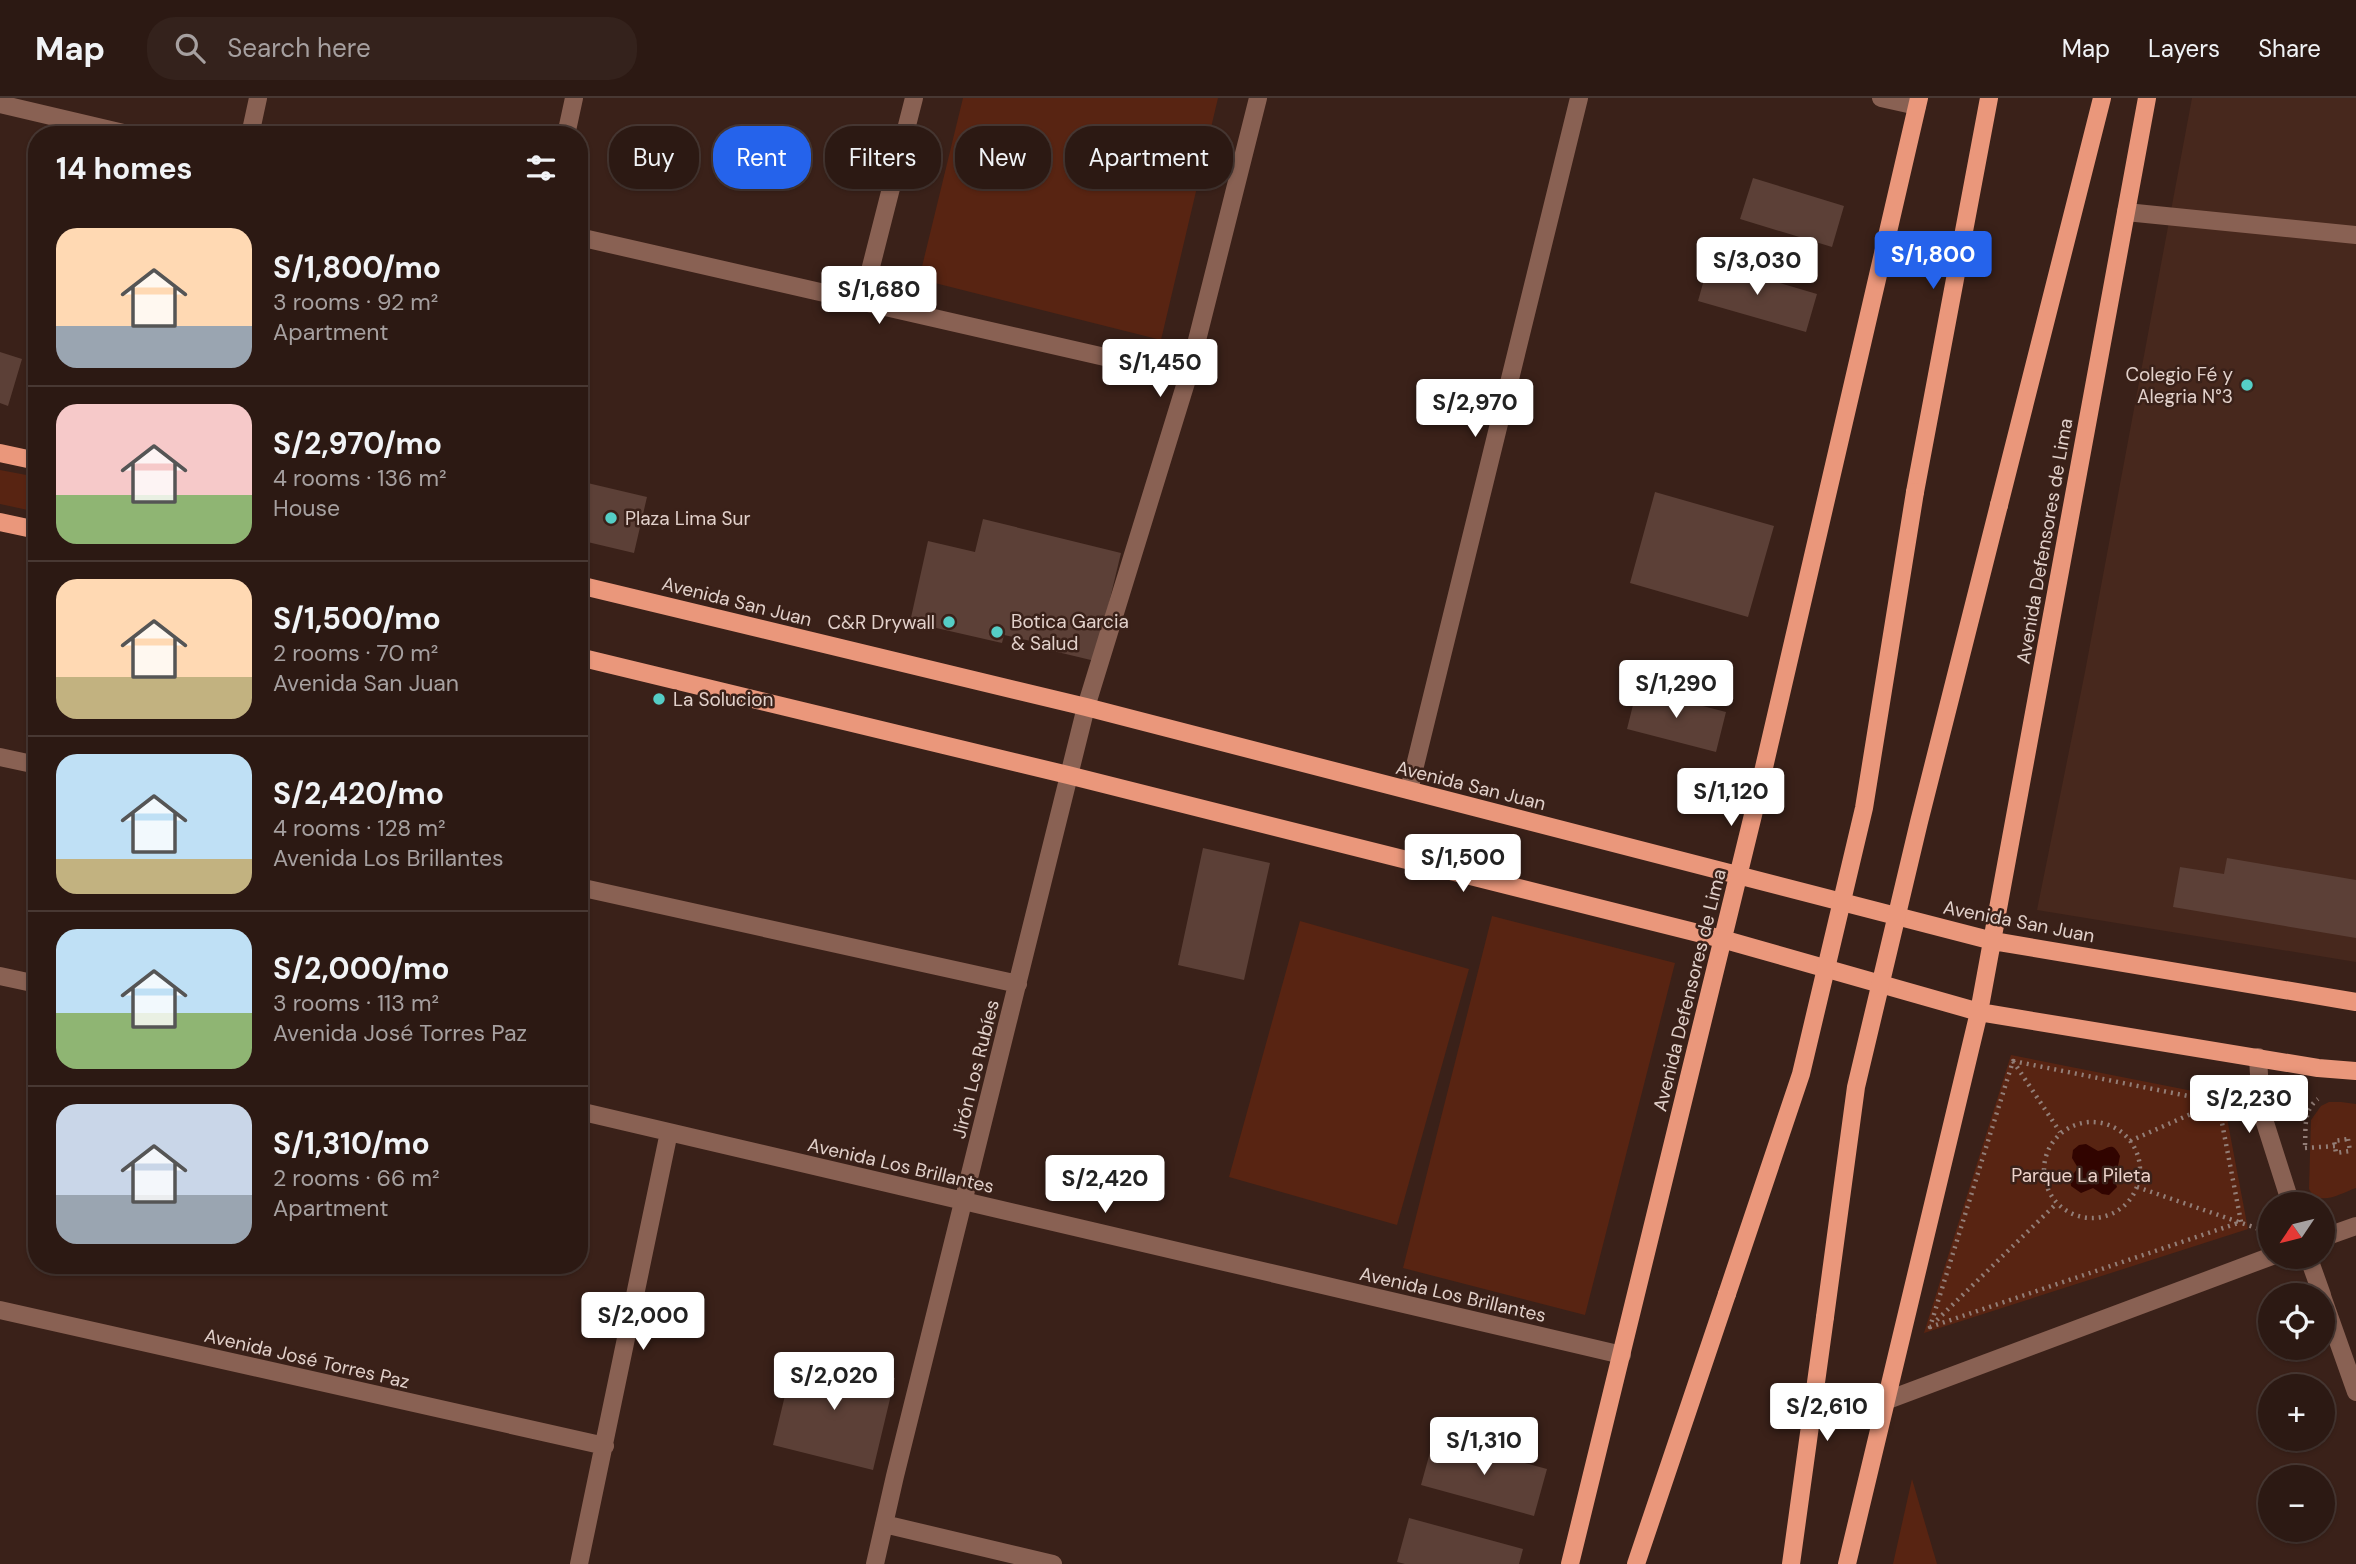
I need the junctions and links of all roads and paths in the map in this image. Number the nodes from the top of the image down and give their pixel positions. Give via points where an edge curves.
1 (258, 98) edge
2 (574, 98) edge
3 (914, 98) edge
4 (1258, 98) edge
5 (1579, 98) edge
6 (1881, 98) edge
7 (1989, 98) edge
8 (2102, 98) edge
9 (2147, 98) edge
10 (1918, 102) edge
11 (0, 104) edge
12 (94, 126) edge
13 (252, 126) edge
14 (568, 126) edge
15 (2126, 212) junction
16 (2356, 235) edge
17 (588, 239) edge
18 (862, 302) junction
19 (1188, 376) junction
20 (0, 453) edge
21 (28, 459) edge
22 (0, 522) edge
23 (28, 528) edge
24 (588, 587) edge
25 (588, 659) edge
26 (1086, 707) junction
27 (0, 757) edge
28 (28, 763) edge
29 (1068, 775) junction
30 (1409, 790) junction
31 (1739, 876) junction
32 (588, 889) edge
33 (1723, 939) junction
34 (1993, 941) junction
35 (0, 975) edge
36 (28, 982) edge
37 (1018, 984) junction
38 (2356, 1002) edge
39 (1979, 1012) junction
40 (2258, 1057) junction
41 (2013, 1061) junction
42 (2356, 1072) edge
43 (2324, 1096) dead end
44 (2218, 1101) junction
45 (588, 1113) edge
46 (669, 1132) junction
47 (2060, 1132) junction
48 (2130, 1141) junction
49 (2336, 1146) dead end
50 (2305, 1148) junction
51 (2305, 1160) dead end
52 (2137, 1187) junction
53 (2287, 1192) edge
54 (964, 1202) junction
55 (2057, 1203) junction
56 (2241, 1222) junction
57 (2356, 1226) edge
58 (2258, 1228) edge
59 (2335, 1233) edge
60 (2258, 1261) edge
61 (0, 1310) edge
62 (1930, 1327) junction
63 (2335, 1333) edge
64 (1927, 1339) dead end
65 (1622, 1355) junction
66 (2356, 1392) edge
67 (1885, 1401) junction
68 (605, 1446) junction
69 (884, 1524) junction
70 (579, 1564) edge
71 (876, 1564) edge
72 (1053, 1564) edge
73 (1570, 1564) edge
74 (1636, 1564) edge
75 (1791, 1564) edge
76 (1847, 1564) edge

1 - 13 street
2 - 14 street
3 - 18 street
4 - 19 street, Jirón Los Rubíes
5 - 30 street
6 - 10 street
7 - 74 main road, bridge via 1914,492 1864,808 1801,1074
8 - 75 main road, bridge via 1856,1087
9 - 15 main road, Avenida Defensores de Lima
10 - 31 main road, Avenida Defensores de Lima
11 - 12 street
15 - 16 street
15 - 34 main road, Avenida Defensores de Lima
17 - 18 street
18 - 19 street
19 - 26 street, Jirón Los Rubíes
20 - 21 main road
22 - 23 main road
24 - 26 main road, Avenida San Juan
25 - 29 main road
26 - 29 street, Jirón Los Rubíes
26 - 30 main road, Avenida San Juan
27 - 28 street
29 - 33 main road
29 - 37 street, Jirón Los Rubíes
30 - 31 main road, Avenida San Juan
31 - 33 main road, Avenida Defensores de Lima
31 - 34 main road, Avenida San Juan
32 - 37 street
33 - 39 main road
33 - 65 main road, Avenida Defensores de Lima
34 - 38 main road, Avenida San Juan
34 - 39 main road, Avenida Defensores de Lima
35 - 36 street
37 - 54 street, Jirón Los Rubíes
39 - 40 main road
39 - 67 main road, Avenida Defensores de Lima
40 - 42 main road
40 - 53 street via 2261,1110
41 - 44 path
41 - 47 path
41 - 62 path
43 - 50 path via 2314,1100 2306,1114
44 - 48 path
44 - 56 path
45 - 46 street, Avenida Los Brillantes
46 - 54 street, Avenida Los Brillantes
46 - 68 street
47 - 48 path via 2090,1121 2119,1130
47 - 55 path via 2044,1159 2048,1190
48 - 52 path via 2138,1155
49 - 50 path
50 - 51 path
52 - 55 path via 2129,1201 2101,1217 2085,1218
52 - 56 path
54 - 65 street, Avenida Los Brillantes
54 - 69 street, Jirón Los Rubíes
55 - 62 path
56 - 58 path
56 - 62 path
57 - 59 street
60 - 67 street
61 - 68 street, Avenida José Torres Paz
62 - 64 path
63 - 66 street
65 - 73 main road, Avenida Defensores de Lima
67 - 76 main road, Avenida Defensores de Lima
68 - 70 street
69 - 71 street, Jirón Los Rubíes
69 - 72 street

